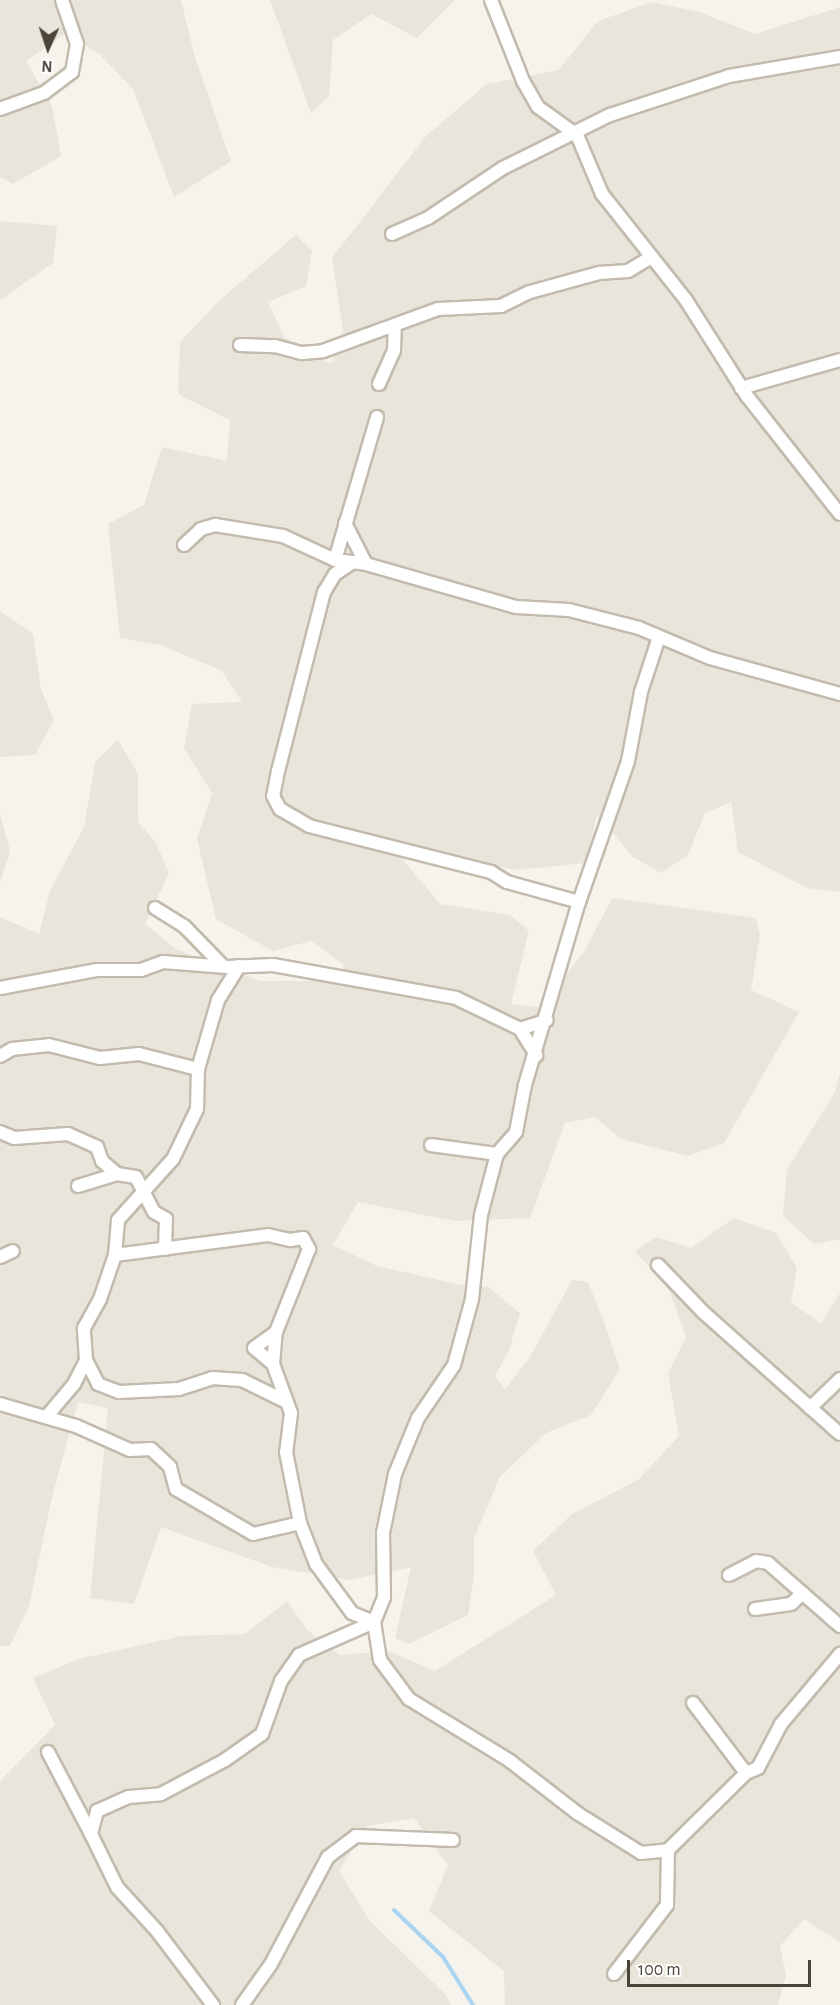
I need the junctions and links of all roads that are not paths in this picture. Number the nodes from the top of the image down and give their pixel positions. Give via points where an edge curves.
1 (62, 0) edge
2 (491, 0) edge
3 (840, 57) edge
4 (0, 109) edge
5 (577, 135) junction
6 (392, 234) dead end
7 (651, 257) junction
8 (395, 327) junction
9 (240, 345) dead end
10 (840, 360) edge
11 (380, 384) dead end
12 (741, 388) junction
13 (376, 417) dead end
14 (840, 514) edge
15 (345, 523) junction
16 (184, 545) dead end
17 (335, 560) junction
18 (353, 562) junction
19 (366, 564) junction
20 (659, 637) junction
21 (840, 694) edge
22 (579, 902) junction
23 (155, 908) dead end
24 (233, 967) junction
25 (0, 988) edge
26 (547, 1020) junction
27 (519, 1029) junction
28 (536, 1055) junction
29 (0, 1056) edge
30 (198, 1069) junction
31 (0, 1132) edge
32 (431, 1145) dead end
33 (497, 1154) junction
34 (117, 1174) junction
35 (78, 1186) dead end
36 (145, 1189) junction
37 (165, 1250) junction
38 (13, 1251) dead end
39 (115, 1255) junction
40 (0, 1257) edge
41 (658, 1265) dead end
42 (276, 1332) junction
43 (86, 1360) junction
44 (273, 1364) junction
45 (840, 1379) edge
46 (287, 1402) junction
47 (0, 1404) edge
48 (810, 1408) junction
49 (47, 1416) junction
50 (840, 1434) edge
51 (300, 1523) junction
52 (729, 1575) dead end
53 (803, 1593) junction
54 (755, 1609) dead end
55 (374, 1622) junction
56 (840, 1626) edge
57 (840, 1653) edge
58 (693, 1703) dead end
59 (48, 1752) dead end
60 (746, 1773) junction
61 (91, 1834) junction
62 (453, 1840) dead end
63 (668, 1850) junction
64 (615, 1974) dead end
65 (213, 2005) edge
66 (242, 2005) edge

1 - 4 street via 76,44 72,72 44,93
2 - 5 street via 523,81 538,107
3 - 5 street via 729,76 610,116
5 - 6 street via 503,168 428,218
5 - 7 street via 602,194
7 - 8 street via 628,271 599,273 530,292 501,306 438,309
7 - 12 street via 686,300
8 - 9 street via 323,351 302,353 258,344
8 - 11 street via 394,351
10 - 12 street
12 - 14 street
13 - 15 street
15 - 17 street
15 - 19 street
16 - 17 street via 201,529 215,525 283,536
17 - 18 street
18 - 19 street
18 - 22 street via 335,574 324,592 278,771 273,796 280,809 309,826 491,872 531,890
19 - 20 street via 516,608 569,610
20 - 21 street via 710,658
20 - 22 street via 641,692 628,761 610,822
22 - 26 street
23 - 24 street via 184,926 218,963
24 - 25 street via 163,962 141,970 97,970
24 - 27 street via 273,965 456,998
24 - 30 street via 218,1000
26 - 27 street
26 - 28 street
27 - 28 street
28 - 33 street via 516,1132
29 - 30 street via 12,1049 49,1045 100,1058 139,1054
30 - 36 street via 197,1109 172,1159
31 - 34 street via 15,1138 68,1134 97,1147 102,1161
32 - 33 street
33 - 55 street via 481,1215 472,1299 454,1365 418,1418 395,1474 383,1533 384,1597
34 - 35 street
34 - 36 street via 136,1177
36 - 37 street via 154,1212 166,1219
36 - 39 street via 118,1220
37 - 39 street
37 - 42 street via 268,1235 290,1240 303,1238 309,1249
38 - 40 street
39 - 43 street via 100,1299 84,1328
41 - 48 street via 703,1312
42 - 44 street
42 - 44 street via 255,1348
43 - 46 street via 98,1384 119,1392 179,1389 212,1378 242,1380
43 - 49 street via 74,1384
44 - 46 street
45 - 48 street
46 - 51 street via 291,1413 286,1452
47 - 49 street via 21,1413
48 - 50 street
49 - 51 street via 130,1450 151,1449 170,1467 176,1489 253,1534
51 - 55 street via 316,1564 352,1613
52 - 53 street via 756,1561 768,1563
53 - 54 street via 791,1604
53 - 56 street
55 - 61 street via 299,1655 281,1681 262,1734 161,1794 129,1797 97,1811
55 - 63 street via 380,1660 409,1699 510,1761 577,1813 641,1853
57 - 60 street via 781,1724 758,1768
58 - 60 street
59 - 61 street
60 - 63 street
61 - 65 street via 117,1887 157,1931
62 - 66 street via 356,1836 328,1857 271,1964
63 - 64 street via 667,1905

